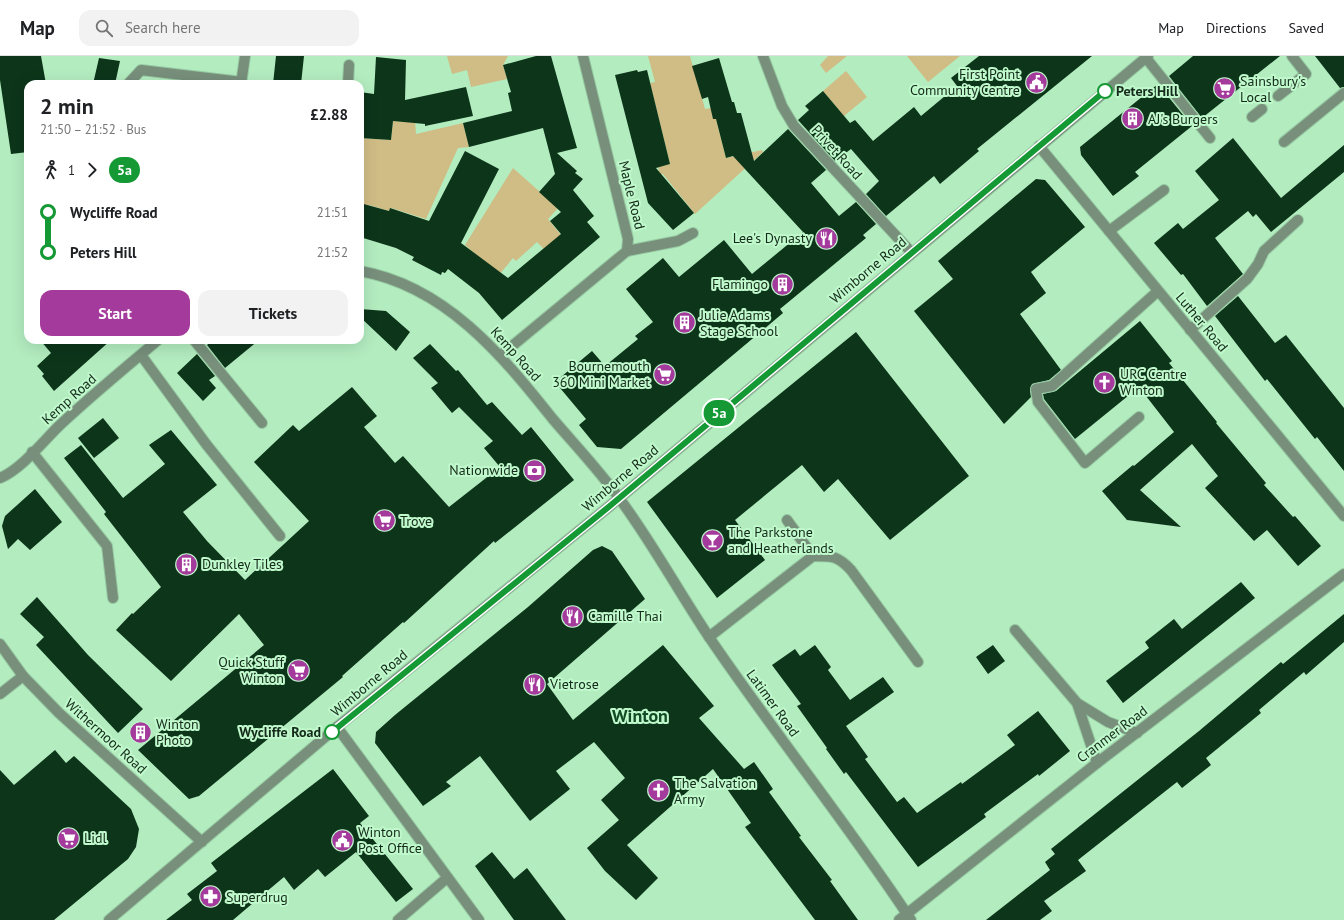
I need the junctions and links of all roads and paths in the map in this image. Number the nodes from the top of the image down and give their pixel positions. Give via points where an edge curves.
1 (245, 56) edge
2 (583, 56) edge
3 (763, 56) edge
4 (1292, 56) edge
5 (1147, 57) edge
6 (349, 65) dead end
7 (132, 80) edge
8 (218, 80) edge
9 (241, 80) edge
10 (348, 80) edge
11 (1344, 93) edge
12 (1278, 96) dead end
13 (1262, 109) dead end
14 (1252, 118) dead end
15 (1210, 138) dead end
16 (1284, 142) dead end
17 (1039, 146) junction
18 (1164, 190) dead end
19 (1298, 220) dead end
20 (1109, 231) junction
21 (693, 234) dead end
22 (627, 251) junction
23 (911, 252) junction
24 (364, 272) edge
25 (1158, 290) junction
26 (1190, 330) junction
27 (153, 344) edge
28 (197, 344) edge
29 (141, 355) junction
30 (500, 356) junction
31 (1138, 417) dead end
32 (262, 423) dead end
33 (32, 452) junction
34 (0, 478) edge
35 (619, 498) junction
36 (1344, 516) edge
37 (787, 520) dead end
38 (280, 536) dead end
39 (813, 556) junction
40 (1344, 574) edge
41 (113, 598) dead end
42 (1015, 630) dead end
43 (709, 637) junction
44 (0, 644) edge
45 (918, 662) dead end
46 (23, 676) junction
47 (0, 694) edge
48 (1077, 702) junction
49 (337, 727) junction
50 (1137, 733) junction
51 (1097, 763) junction
52 (202, 842) junction
53 (447, 878) junction
54 (906, 918) edge
55 (109, 920) edge
56 (398, 920) edge
57 (479, 920) edge

1 - 9 street
2 - 22 street, Maple Road via 628,239
3 - 23 street, Privet Road via 782,106 794,126
4 - 12 street via 1306,74
5 - 15 street
5 - 17 street, Wimborne Road
6 - 10 street
7 - 8 street via 142,70
11 - 16 street
13 - 14 street
17 - 20 street, Luther Road
17 - 23 street, Wimborne Road
18 - 20 street
19 - 26 street via 1264,251 1247,279
20 - 25 street, Luther Road
21 - 22 street via 678,241
22 - 30 street, Maple Road
23 - 35 street, Wimborne Road
24 - 30 street, Kemp Road via 377,274 415,289 470,326
25 - 26 street, Luther Road
25 - 31 street via 1052,386 1036,389 1038,402 1085,463
26 - 36 street, Luther Road
27 - 29 street, Kemp Road
28 - 32 street
29 - 33 street, Kemp Road
29 - 38 street via 206,444
30 - 35 street, Kemp Road
33 - 34 street, Kemp Road via 7,475
33 - 41 street via 107,546
35 - 43 street, Latimer Road
35 - 49 street, Wimborne Road
37 - 39 street
39 - 43 street
39 - 45 street via 840,559 851,570
40 - 50 street, Cranmer Road
42 - 48 street
43 - 54 street, Latimer Road
44 - 46 street, Withermoor Road
46 - 47 street
46 - 52 street, Withermoor Road
48 - 50 street via 1108,722
48 - 51 street
49 - 52 street, Wimborne Road
49 - 53 street
50 - 51 street, Cranmer Road
51 - 54 street, Cranmer Road
52 - 55 street, Wimborne Road
53 - 56 street
53 - 57 street

